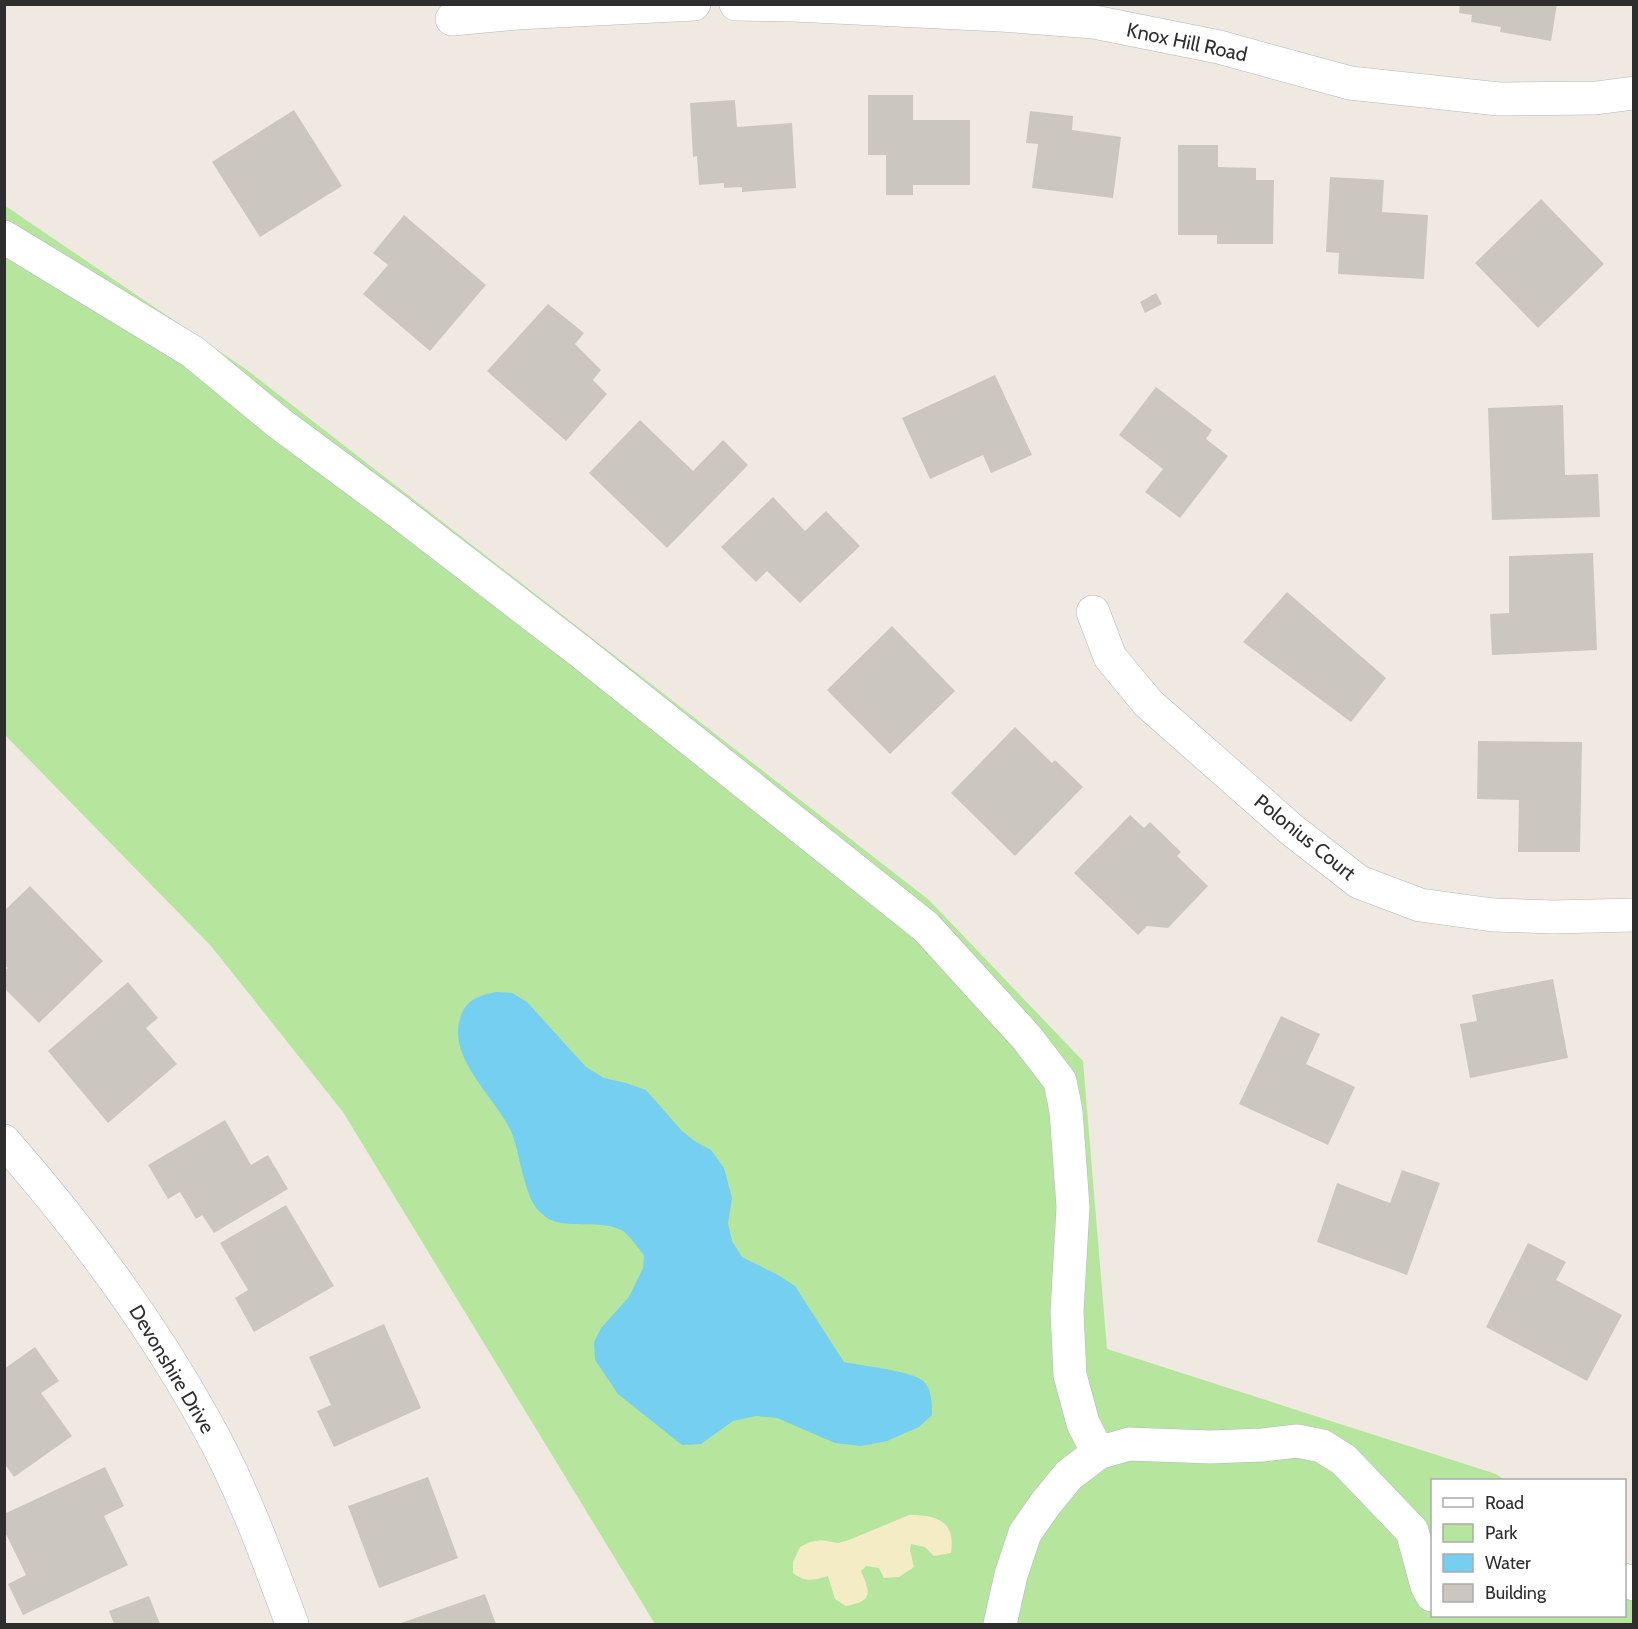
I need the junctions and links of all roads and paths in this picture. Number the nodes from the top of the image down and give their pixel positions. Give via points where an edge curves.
1 (694, 4) edge
2 (736, 4) edge
3 (452, 19) dead end
4 (1634, 93) edge
5 (4, 237) edge
6 (1093, 612) dead end
7 (1634, 915) edge
8 (4, 1141) edge
9 (1098, 1453) junction
10 (1431, 1593) edge
11 (292, 1624) edge
12 (1000, 1624) edge

1 - 3 street
2 - 4 street, Knox Hill Road via 1094,22 1219,47 1350,83 1499,99 1596,98
5 - 9 street via 193,352 279,423 581,652 926,927 1027,1038 1060,1081 1066,1111 1073,1207 1067,1312 1070,1376 1083,1423
6 - 7 street, Polonius Court via 1110,657 1148,703 1292,830 1359,882 1420,904 1493,915
8 - 11 street, Devonshire Drive via 48,1191 152,1331 207,1424 246,1505
9 - 10 street via 1129,1444 1210,1447 1297,1441 1322,1446 1344,1460 1412,1531
9 - 12 street via 1069,1475 1025,1533

